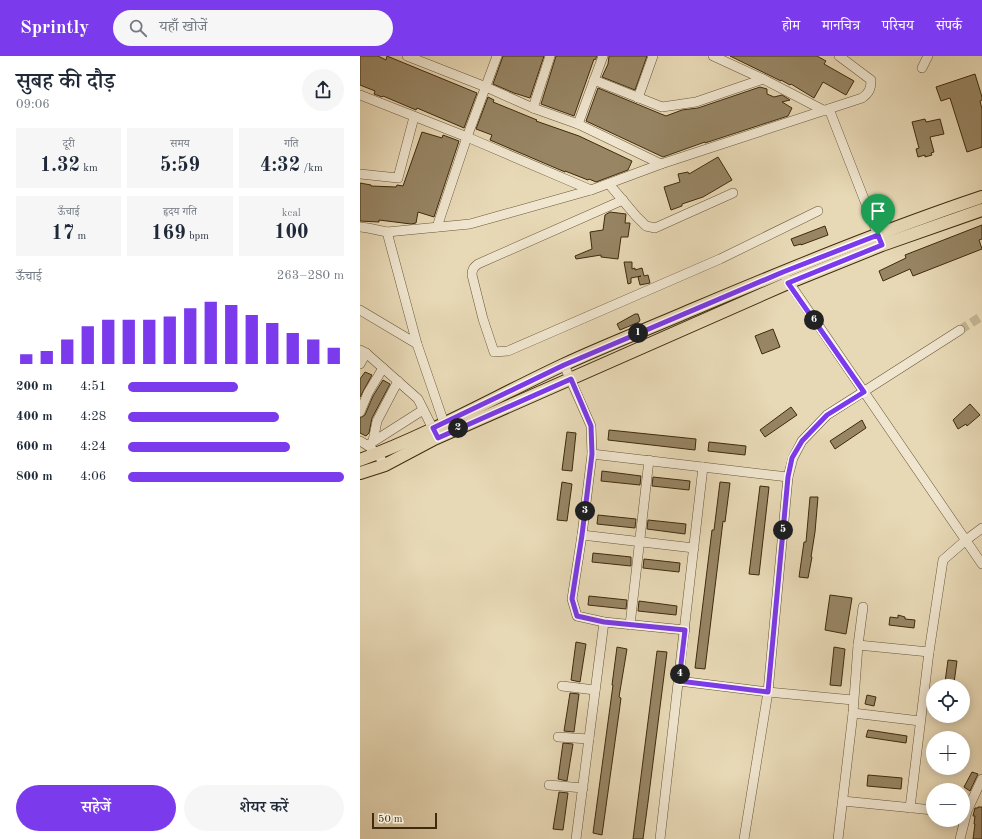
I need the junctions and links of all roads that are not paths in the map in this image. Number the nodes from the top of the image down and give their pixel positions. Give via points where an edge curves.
1 (407, 56) edge
2 (497, 56) edge
3 (550, 56) edge
4 (603, 56) edge
5 (653, 56) edge
6 (713, 56) edge
7 (839, 56) edge
8 (928, 56) edge
9 (922, 68) dead end
10 (763, 79) junction
11 (594, 80) junction
12 (486, 87) junction
13 (360, 95) edge
14 (638, 98) junction
15 (533, 108) junction
16 (827, 110) junction
17 (414, 117) junction
18 (578, 124) junction
19 (467, 137) junction
20 (662, 164) junction
21 (360, 174) edge
22 (609, 184) junction
23 (591, 190) junction
24 (733, 193) dead end
25 (982, 197) edge
26 (623, 200) junction
27 (982, 210) edge
28 (818, 211) dead end
29 (360, 227) edge
30 (437, 227) junction
31 (386, 232) junction
32 (880, 240) junction
33 (783, 272) junction
34 (788, 283) junction
35 (360, 310) edge
36 (960, 330) tunnel mouth
37 (417, 344) junction
38 (363, 351) edge
39 (360, 364) edge
40 (564, 365) junction
41 (383, 368) junction
42 (571, 379) junction
43 (398, 381) junction
44 (864, 392) junction
45 (423, 410) junction
46 (360, 412) edge
47 (444, 423) junction
48 (435, 433) junction
49 (367, 443) edge
50 (378, 453) junction
51 (592, 454) junction
52 (360, 460) edge
53 (649, 460) junction
54 (385, 465) junction
55 (703, 467) junction
56 (360, 473) edge
57 (788, 477) junction
58 (982, 528) edge
59 (582, 535) junction
60 (966, 540) junction
61 (639, 542) junction
62 (694, 548) junction
63 (982, 564) edge
64 (863, 607) dead end
65 (604, 622) junction
66 (630, 625) junction
67 (685, 630) junction
68 (858, 644) junction
69 (929, 652) junction
70 (679, 681) junction
71 (562, 686) dead end
72 (595, 690) junction
73 (768, 692) junction
74 (853, 700) junction
75 (853, 713) junction
76 (920, 721) junction
77 (558, 737) dead end
78 (589, 739) junction
79 (982, 779) edge
80 (549, 785) dead end
81 (583, 788) junction
82 (843, 801) junction
83 (910, 808) junction
84 (926, 809) edge
85 (576, 839) edge
86 (660, 839) edge
87 (744, 839) edge
88 (838, 839) edge
89 (960, 839) edge

1 - 12 street
2 - 12 street
3 - 15 street
4 - 11 street
5 - 14 street
6 - 10 street
7 - 16 street via 871,80 871,87 862,98
8 - 9 street
10 - 14 street via 696,102 662,107
10 - 16 street
11 - 14 street
11 - 18 street
12 - 15 street
12 - 19 street
13 - 17 street
15 - 18 street
16 - 20 street
16 - 32 street
17 - 19 street
17 - 21 street via 398,178
18 - 20 street
19 - 23 street
19 - 30 street
20 - 22 street
22 - 23 street
22 - 26 street
23 - 30 street via 470,224
24 - 26 street via 655,228 646,226
25 - 32 main road
26 - 28 street via 474,267 472,275 494,352 508,351 600,312 720,259
27 - 32 main road
29 - 31 street
30 - 31 street
31 - 37 street
32 - 33 main road
32 - 34 main road
33 - 34 street
33 - 40 main road
34 - 42 main road
34 - 44 street
35 - 37 street
36 - 44 street
37 - 47 street
38 - 39 street
38 - 41 street
40 - 42 street
40 - 47 main road
41 - 43 street
41 - 46 street
42 - 48 main road
42 - 51 street via 591,426
43 - 45 street via 418,399
43 - 49 street
44 - 57 street via 827,415 802,441 792,458
44 - 60 street
45 - 48 street
45 - 49 street
47 - 48 main road
48 - 50 main road
48 - 54 main road
49 - 50 street
50 - 52 main road
50 - 54 street
51 - 53 street
51 - 59 street
53 - 55 street
53 - 61 street
54 - 56 main road
55 - 57 street
55 - 62 street
57 - 73 street
58 - 60 street
59 - 61 street
59 - 65 street via 572,599 577,616
60 - 63 street
60 - 69 street via 943,560
61 - 62 street
61 - 66 street
62 - 67 street
64 - 68 street
65 - 66 street
65 - 72 street
66 - 67 street
67 - 70 street
68 - 69 street
68 - 74 street
69 - 76 street
70 - 73 street
70 - 86 street
71 - 72 street
72 - 78 street
73 - 74 street
73 - 87 street
74 - 75 street
75 - 76 street
75 - 82 street
76 - 83 street
77 - 78 street
78 - 81 street
79 - 89 street via 967,811
80 - 81 street
81 - 85 street
82 - 83 street
82 - 88 street
83 - 84 street

